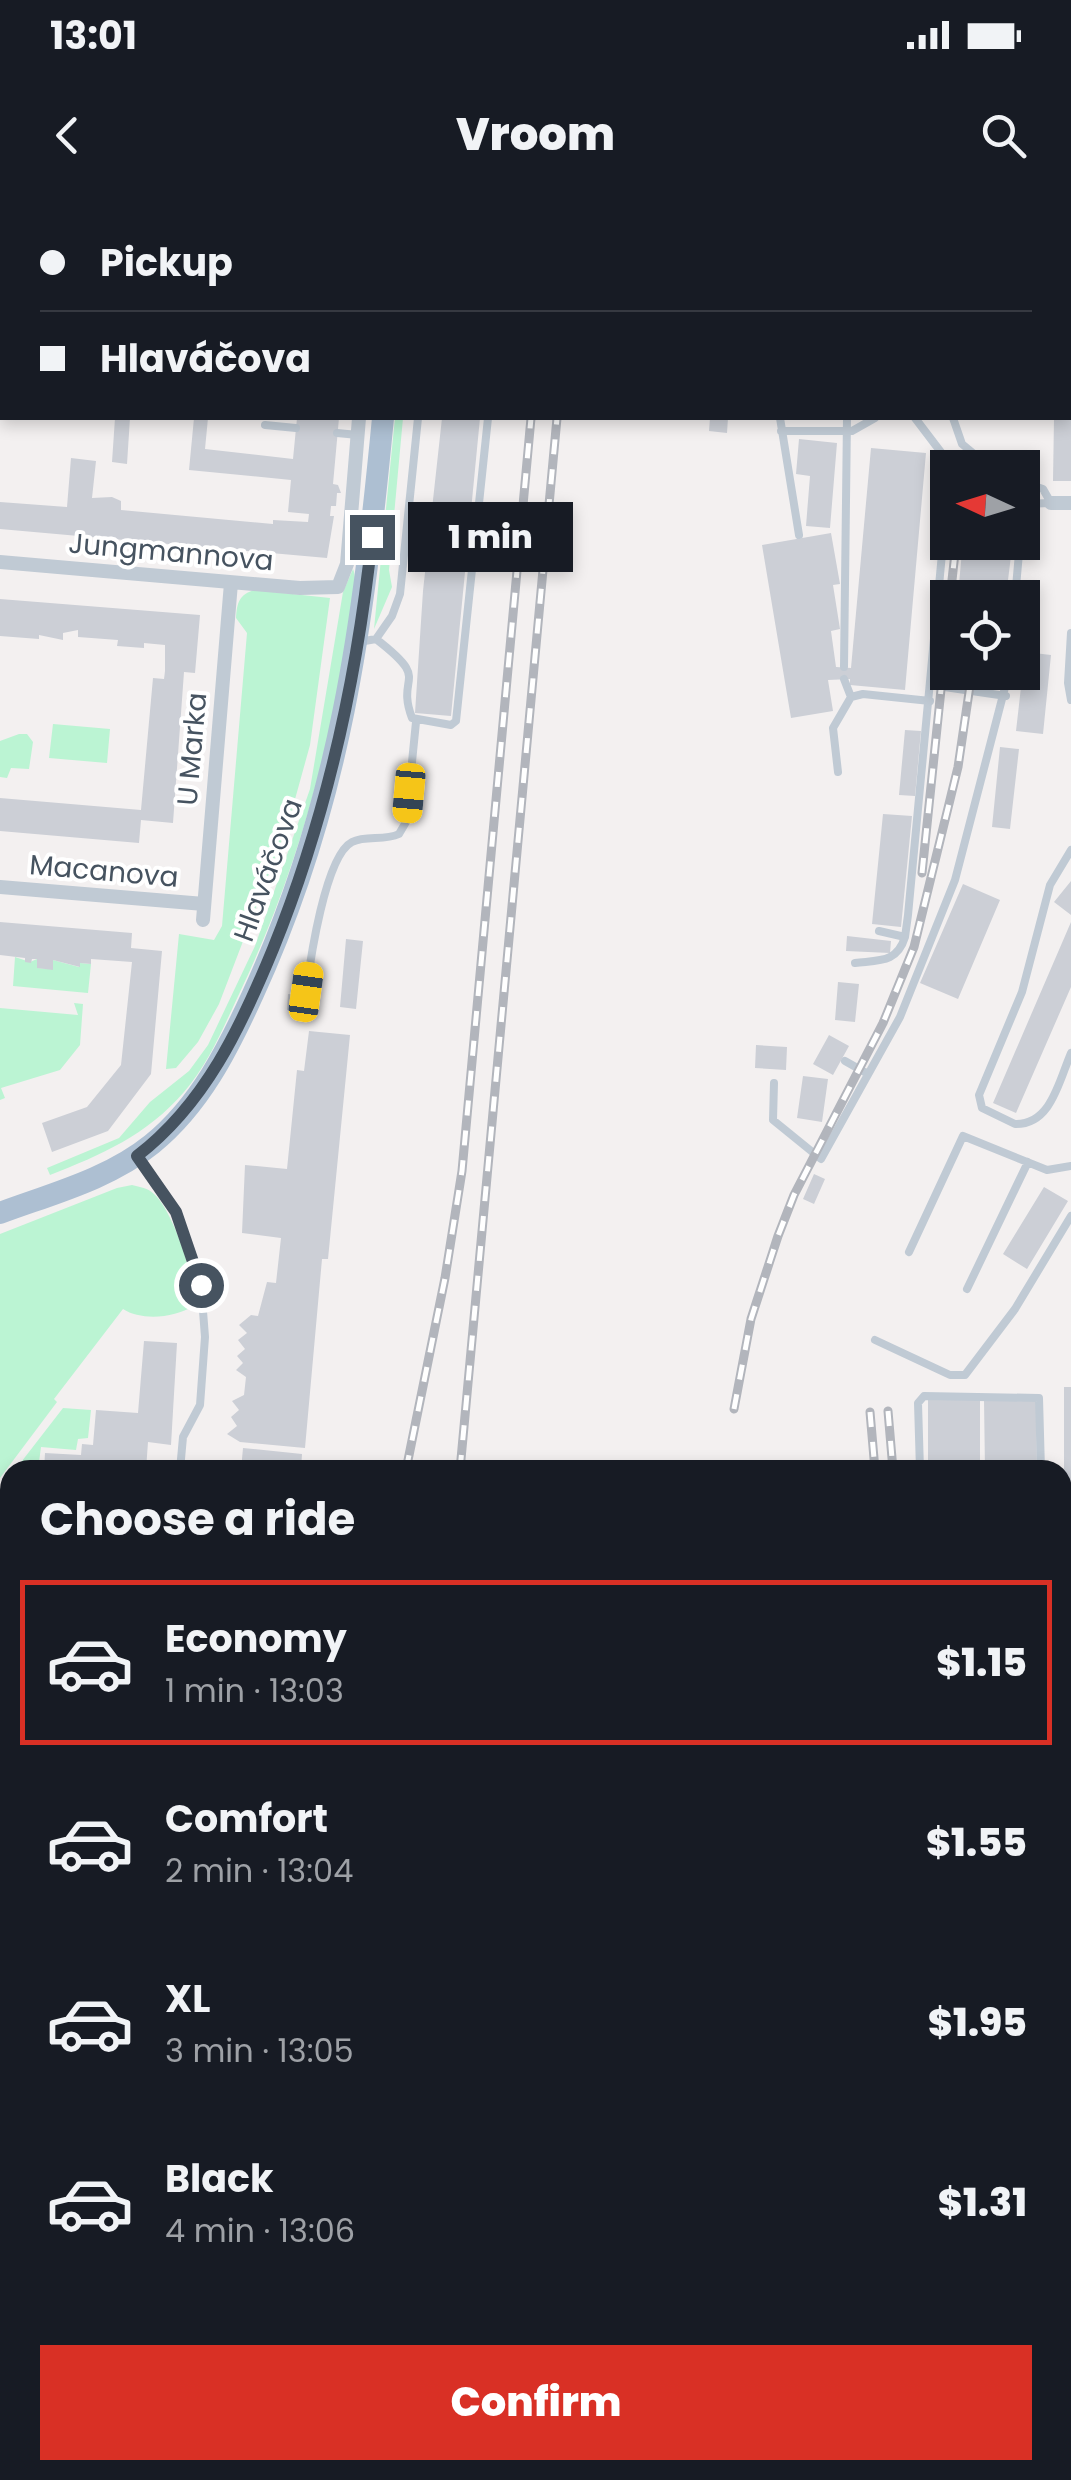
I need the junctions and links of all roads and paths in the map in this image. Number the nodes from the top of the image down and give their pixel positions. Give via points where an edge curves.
1 (360, 420) edge
2 (384, 420) edge
3 (418, 420) edge
4 (488, 420) edge
5 (780, 420) edge
6 (847, 420) edge
7 (871, 420) edge
8 (917, 420) edge
9 (954, 420) edge
10 (264, 426) dead end
11 (296, 428) dead end
12 (781, 431) junction
13 (848, 431) junction
14 (338, 432) dead end
15 (358, 434) junction
16 (939, 450) edge
17 (969, 450) edge
18 (1040, 488) edge
19 (1051, 502) junction
20 (1071, 502) edge
21 (1040, 503) edge
22 (799, 535) dead end
23 (0, 562) edge
24 (230, 583) junction
25 (1071, 633) edge
26 (368, 641) junction
27 (844, 667) dead end
28 (844, 678) dead end
29 (931, 690) edge
30 (961, 690) edge
31 (1006, 690) edge
32 (1006, 696) junction
33 (851, 697) junction
34 (930, 700) junction
35 (1071, 700) edge
36 (416, 722) junction
37 (838, 772) dead end
38 (1071, 850) edge
39 (0, 887) edge
40 (203, 912) joint
41 (879, 931) dead end
42 (904, 940) junction
43 (926, 951) junction
44 (855, 963) dead end
45 (306, 992) dead end
46 (1071, 1053) edge
47 (845, 1062) dead end
48 (868, 1074) junction
49 (774, 1083) dead end
50 (137, 1156) junction
51 (1028, 1162) junction
52 (1071, 1166) edge
53 (0, 1212) edge
54 (1071, 1216) edge
55 (909, 1252) dead end
56 (967, 1289) dead end
57 (874, 1340) dead end
58 (181, 1460) edge
59 (920, 1460) edge
60 (1040, 1460) edge

1 - 15 street
2 - 26 main road, Hlaváčova
3 - 26 lane via 402,584 392,616
4 - 36 lane via 460,714 451,725
5 - 12 lane
6 - 13 lane
7 - 13 lane
8 - 16 lane
9 - 17 lane
10 - 11 lane
12 - 13 lane
12 - 22 lane
13 - 27 lane
14 - 15 lane
15 - 24 street, Jungmannova via 338,587
18 - 19 lane
19 - 20 street
19 - 21 lane
23 - 24 street, Jungmannova
24 - 40 street, U Marka
25 - 35 lane
26 - 36 lane via 412,673 409,712
26 - 50 main road, Hlaváčova via 316,830 264,969 206,1084
28 - 33 lane
29 - 34 lane
30 - 32 lane
31 - 32 lane
32 - 43 lane via 960,864
33 - 34 lane
33 - 37 lane via 833,728
34 - 42 lane
36 - 45 lane via 406,822 399,834 354,841 342,852 317,920
38 - 46 lane via 1050,884 1022,992 981,1087 982,1108 1015,1124 1038,1118
39 - 40 street, Macanova
41 - 42 lane
42 - 43 lane
42 - 44 lane via 892,958
43 - 48 lane
47 - 48 lane
48 - 49 lane via 819,1159 773,1120
50 - 53 main road, Hlaváčova
50 - 58 lane via 176,1212 201,1285 200,1405 183,1438
51 - 52 lane via 1047,1170
51 - 55 lane via 963,1136
51 - 56 lane
54 - 57 lane via 965,1375 950,1376
59 - 60 lane via 918,1403 924,1396 1039,1398

